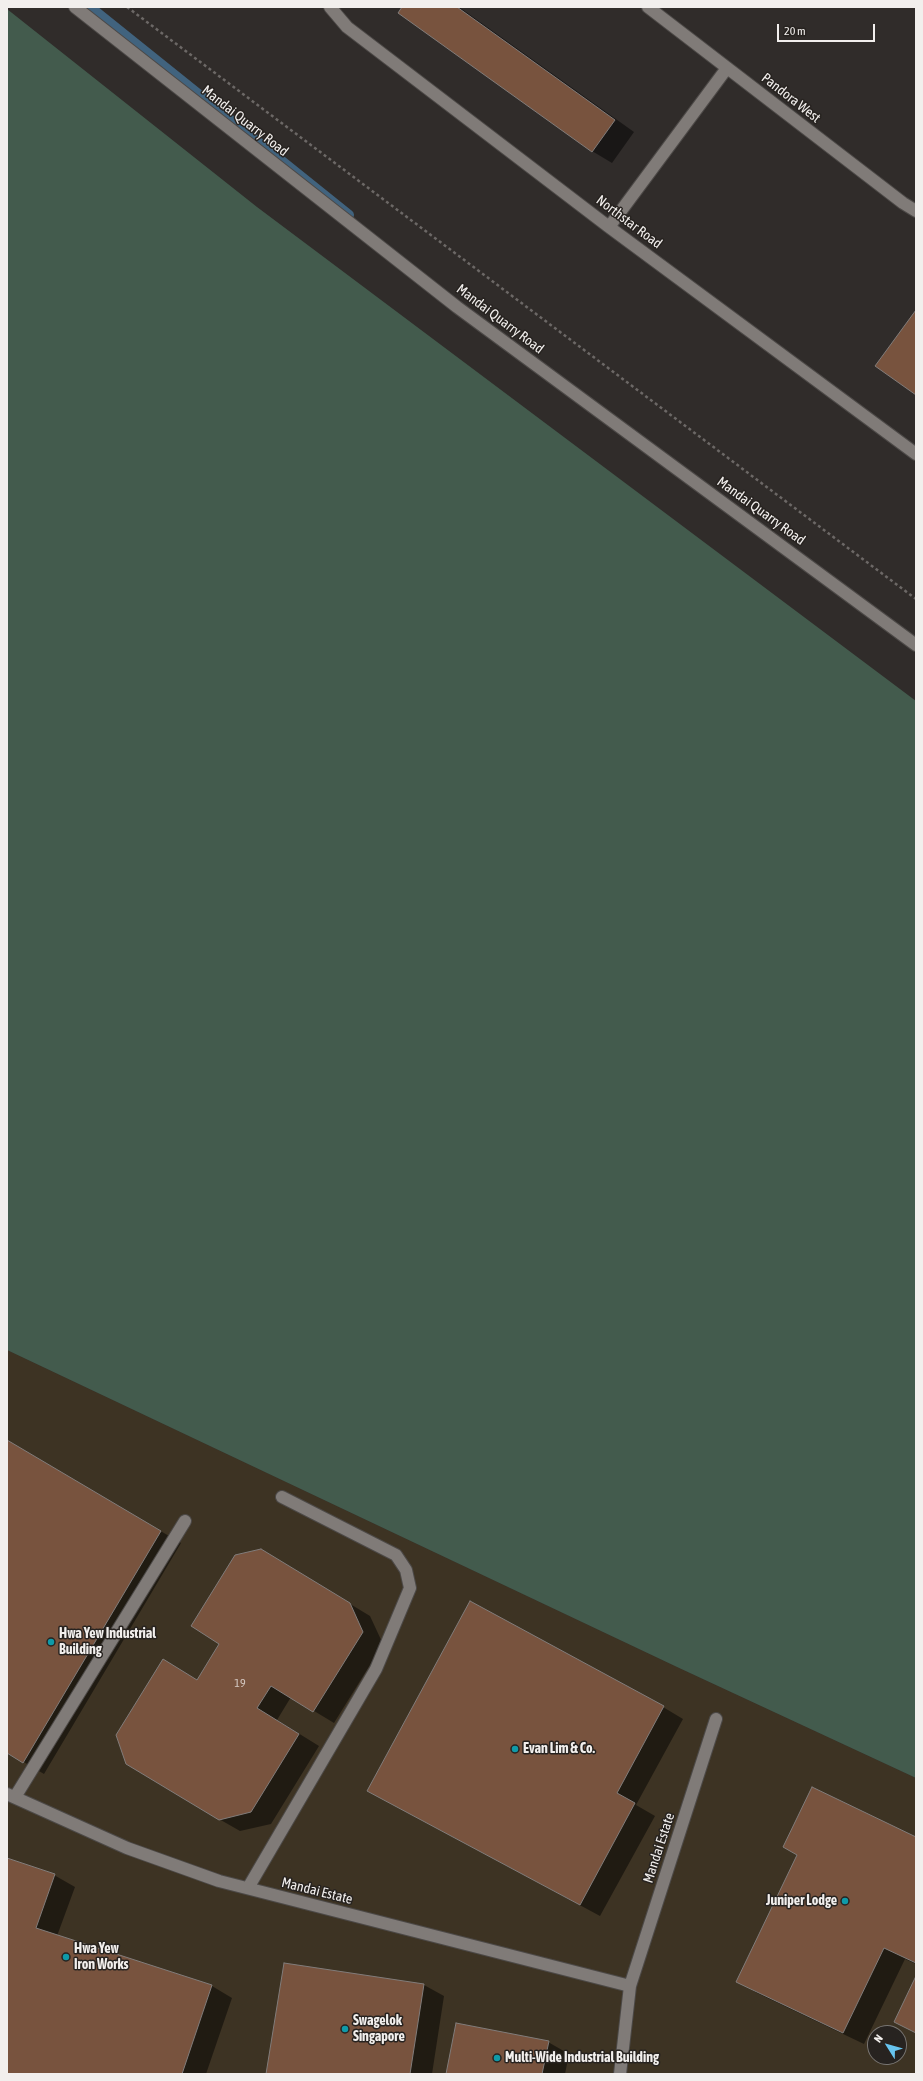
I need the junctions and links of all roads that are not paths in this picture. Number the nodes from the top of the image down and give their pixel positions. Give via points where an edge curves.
1 (75, 7) edge
2 (330, 7) edge
3 (648, 7) edge
4 (727, 68) junction
5 (916, 211) edge
6 (609, 227) junction
7 (916, 454) edge
8 (916, 645) edge
9 (282, 1497) dead end
10 (185, 1521) dead end
11 (716, 1719) dead end
12 (11, 1795) edge
13 (248, 1888) junction
14 (630, 1986) junction
15 (620, 2074) edge

1 - 8 street, Mandai Quarry Road via 457,307
2 - 6 street, Northstar Road via 347,27
3 - 4 street, Pandora West
4 - 5 street, Pandora West
4 - 6 street
6 - 7 street, Northstar Road
9 - 13 street via 396,1555 406,1570 410,1588 376,1669
10 - 12 street
11 - 14 street, Mandai Estate
12 - 13 street, Mandai Estate via 127,1848 219,1881
13 - 14 street, Mandai Estate
14 - 15 street, Mandai Estate

